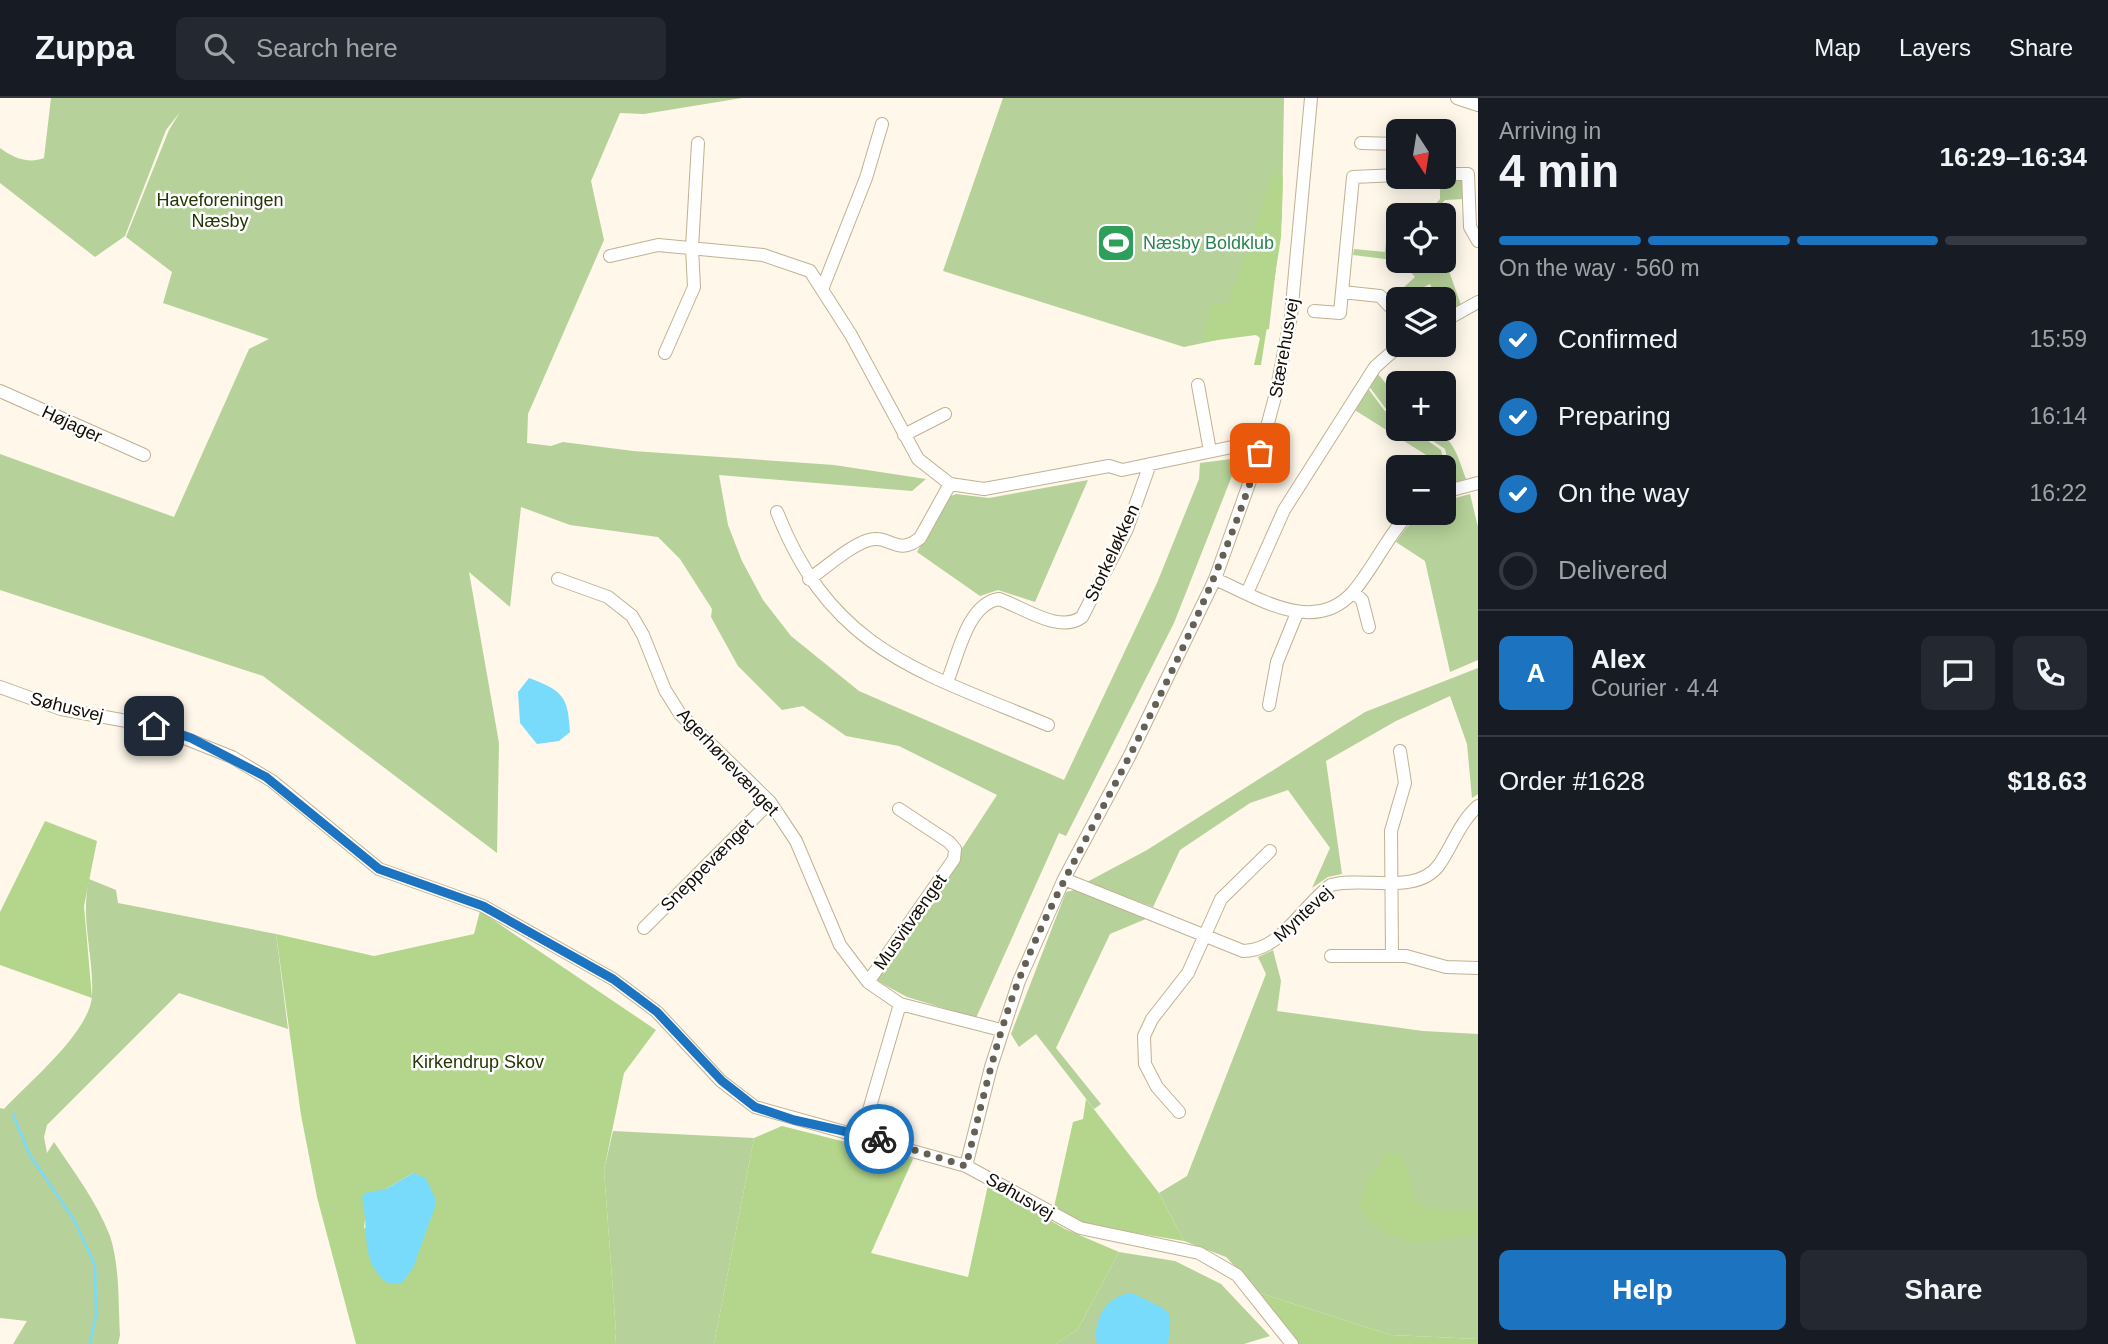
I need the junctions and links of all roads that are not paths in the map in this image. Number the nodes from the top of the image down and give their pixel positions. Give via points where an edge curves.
1 (1311, 98) edge
2 (1457, 98) edge
3 (1478, 105) edge
4 (882, 124) dead end
5 (698, 143) dead end
6 (1361, 143) dead end
7 (1386, 144) edge
8 (1456, 174) edge
9 (1386, 176) edge
10 (1474, 211) edge
11 (1478, 241) edge
12 (692, 248) junction
13 (610, 256) dead end
14 (823, 287) junction
15 (1342, 292) junction
16 (1386, 302) edge
17 (1478, 302) edge
18 (1314, 311) dead end
19 (1456, 314) edge
20 (665, 353) dead end
21 (1386, 357) edge
22 (1198, 385) dead end
23 (0, 391) edge
24 (945, 414) dead end
25 (904, 435) junction
26 (1210, 451) junction
27 (1260, 453) junction
28 (144, 455) dead end
29 (1150, 464) junction
30 (1478, 483) edge
31 (950, 484) junction
32 (1456, 489) edge
33 (778, 512) dead end
34 (1400, 525) edge
35 (558, 579) dead end
36 (809, 579) junction
37 (1215, 579) junction
38 (1353, 592) junction
39 (1247, 593) junction
40 (1297, 613) junction
41 (1369, 627) dead end
42 (947, 682) junction
43 (0, 687) edge
44 (1269, 705) dead end
45 (1048, 725) dead end
46 (1400, 751) dead end
47 (770, 802) junction
48 (1478, 806) edge
49 (899, 809) dead end
50 (1270, 851) dead end
51 (1064, 879) junction
52 (1392, 881) junction
53 (644, 928) dead end
54 (1206, 936) junction
55 (1392, 955) junction
56 (1331, 956) dead end
57 (1478, 968) edge
58 (868, 982) junction
59 (900, 1004) junction
60 (1001, 1030) junction
61 (1179, 1112) dead end
62 (867, 1117) dead end
63 (966, 1166) junction
64 (1292, 1344) edge

1 - 27 street, Stærehusvej via 1291,316
2 - 3 street
4 - 14 street
5 - 12 street
6 - 7 street
8 - 10 street via 1468,174
9 - 15 street via 1353,177
10 - 11 street via 1471,228
12 - 13 street via 657,245
12 - 14 street via 790,262 810,271
12 - 20 street via 694,287
14 - 25 street
15 - 16 street via 1380,296
15 - 18 street via 1340,313
17 - 19 street
21 - 39 street via 1375,367 1284,510
22 - 26 street
23 - 28 street, Højager
24 - 25 street
25 - 31 street via 918,459
26 - 27 street via 1231,447
26 - 29 street
27 - 37 street, Stærehusvej
29 - 31 street via 984,489
29 - 42 street, Storkeløkken via 1126,529 1082,617 1061,624 999,599 990,601 977,610
30 - 32 street
31 - 36 street via 914,543 898,547 869,540
33 - 36 street
34 - 38 street
35 - 47 street, Agerhønevænget via 608,597 632,617 680,714
36 - 42 street via 840,615 882,651
37 - 39 street
37 - 51 street, Stærehusvej via 1129,758
38 - 40 street via 1331,607
38 - 41 street via 1362,600
39 - 40 street
40 - 44 street via 1277,662
42 - 45 street
43 - 63 street, Søhusvej via 61,709 154,726 232,757 272,781 379,869 492,911 613,979 657,1012 722,1081 755,1107
46 - 52 street via 1405,783 1391,831
47 - 53 street, Sneppevænget
47 - 58 street, Agerhønevænget via 796,841 840,945
48 - 52 street, Myntevej via 1465,818 1429,876
49 - 58 street, Musvitvænget via 949,842 955,849 954,859
50 - 54 street via 1221,899
51 - 54 street, Myntevej
51 - 60 street, Stærehusvej
52 - 54 street, Myntevej via 1331,885 1270,944 1256,951 1243,951
52 - 55 street
54 - 61 street via 1188,973 1144,1036 1145,1065
55 - 56 street
55 - 57 street via 1446,967
58 - 59 street, Agerhønevænget
59 - 60 street, Agerhønevænget
59 - 62 street
60 - 63 street, Stærehusvej
63 - 64 street, Søhusvej via 1080,1228 1179,1247 1217,1261 1237,1275

